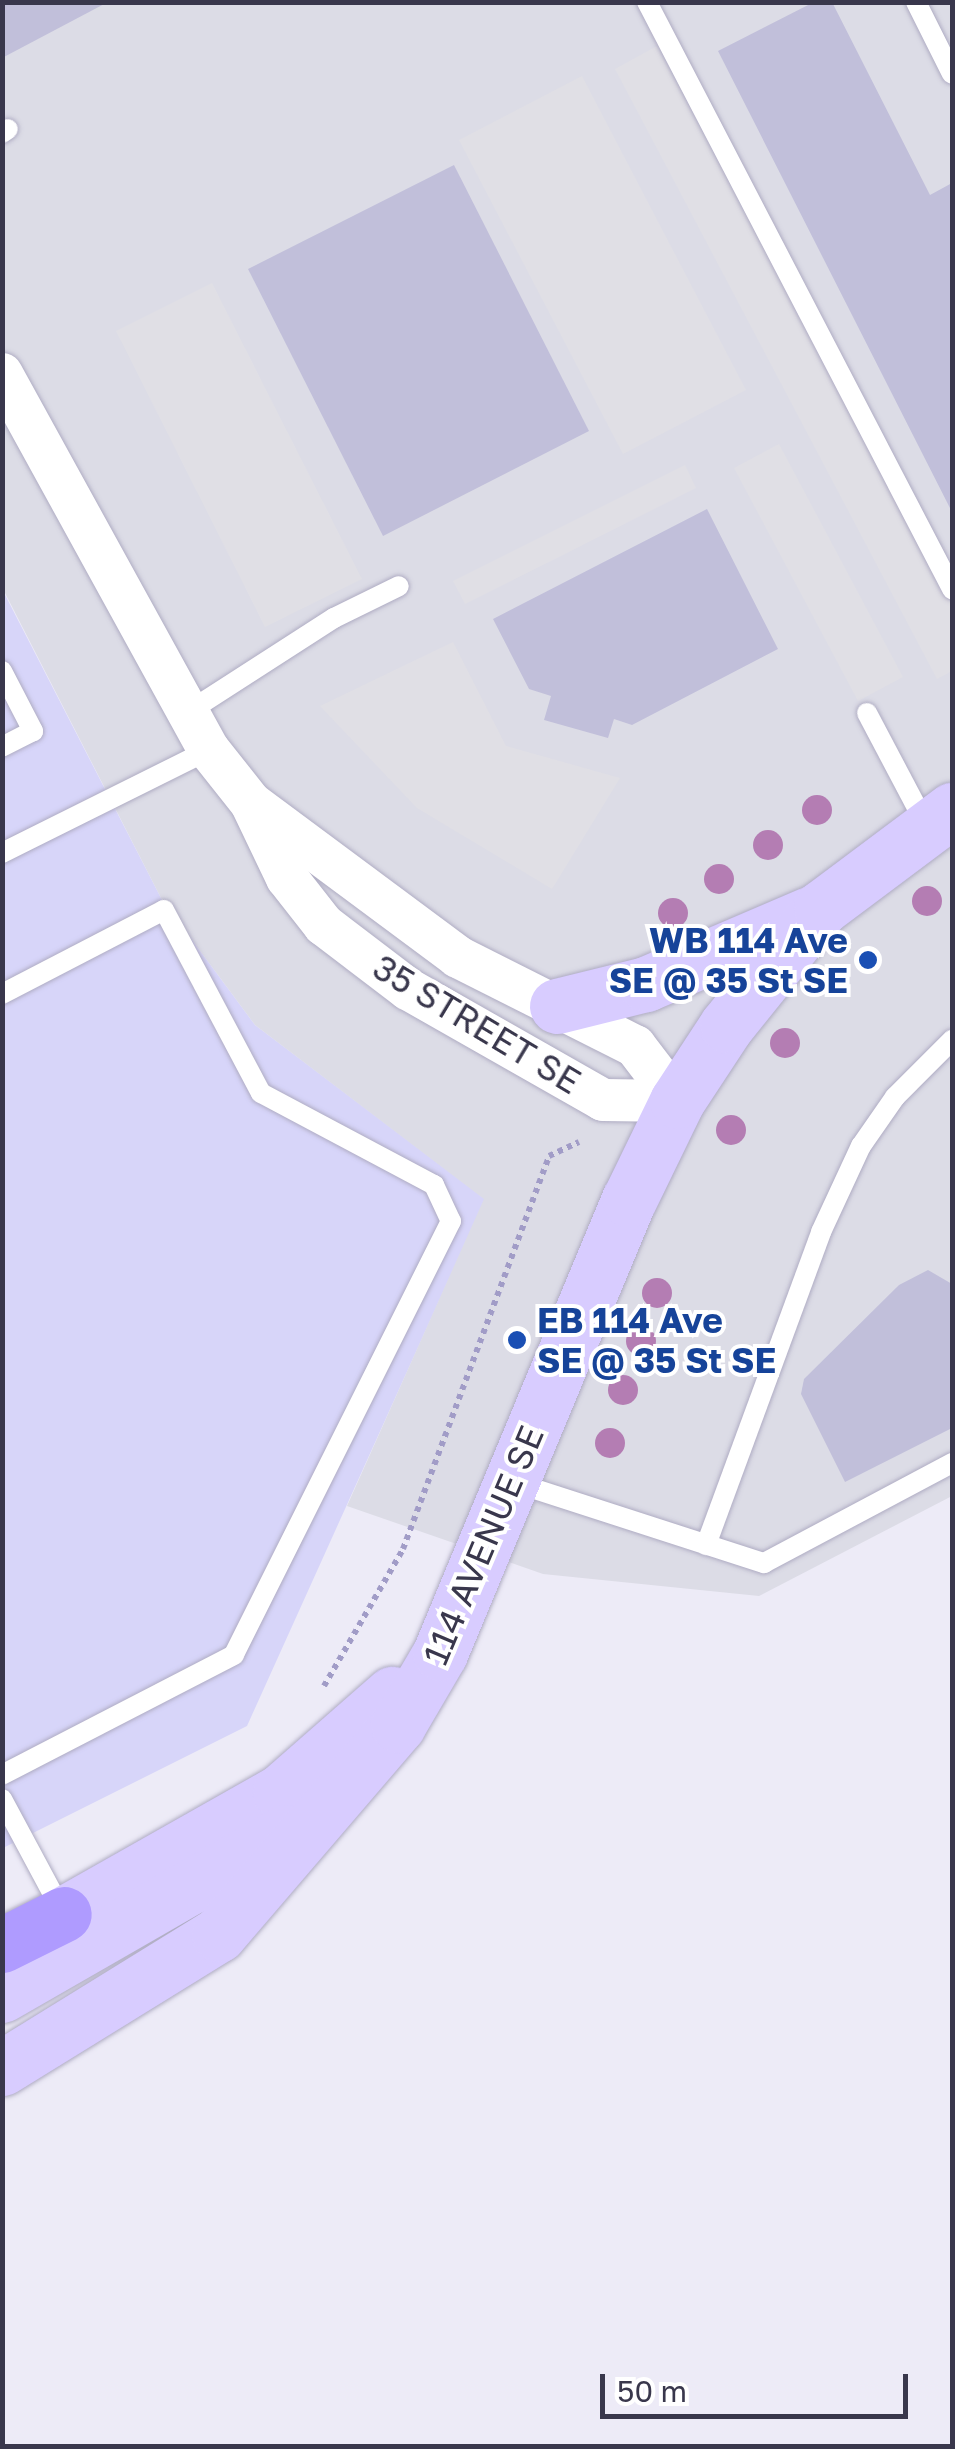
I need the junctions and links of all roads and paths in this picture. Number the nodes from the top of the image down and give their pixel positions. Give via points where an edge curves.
1 (648, 2) edge
2 (916, 2) edge
3 (952, 74) edge
4 (2, 374) edge
5 (399, 586) dead end
6 (952, 589) edge
7 (2, 671) edge
8 (188, 712) junction
9 (867, 713) dead end
10 (2, 746) edge
11 (209, 750) junction
12 (250, 803) junction
13 (940, 820) edge
14 (2, 853) edge
15 (821, 908) junction
16 (2, 994) edge
17 (557, 1006) junction
18 (952, 1040) edge
19 (677, 1101) junction
20 (578, 1142) dead end
21 (952, 1463) edge
22 (511, 1481) junction
23 (706, 1544) junction
24 (440, 1653) junction
25 (312, 1700) dead end
26 (2, 1775) edge
27 (344, 1796) junction
28 (2, 1799) edge
29 (64, 1914) junction
30 (2, 1946) edge
31 (2, 1996) edge
32 (2, 2068) edge

1 - 6 lane
2 - 3 lane
4 - 8 street, 35 STREET SE
5 - 8 lane via 334,618
7 - 10 lane via 33,731
8 - 11 street, 35 STREET SE
9 - 13 lane
11 - 12 street, 35 STREET SE
11 - 14 lane
12 - 17 street, 35 STREET SE via 458,957
12 - 19 street, 35 STREET SE via 287,878 324,926 408,989 603,1100
13 - 15 main road, 114 AVENUE SE
15 - 17 main road via 659,980
15 - 19 main road, 114 AVENUE SE
16 - 26 lane via 164,910 261,1092 434,1185 451,1220 234,1655
17 - 19 street, 35 STREET SE via 635,1046
18 - 23 lane via 894,1097 861,1146 821,1232
19 - 22 main road, 114 AVENUE SE via 628,1200
20 - 25 path via 549,1156 402,1549 369,1617
21 - 23 lane via 764,1564
22 - 23 lane
22 - 24 main road, 114 AVENUE SE
24 - 27 main road, 114 AVENUE SE via 398,1725
24 - 29 main road via 280,1792
27 - 31 main road, 114 AVENUE SE via 84,1954
27 - 32 main road, 114 AVENUE SE via 219,1934
28 - 29 lane
29 - 30 main road

